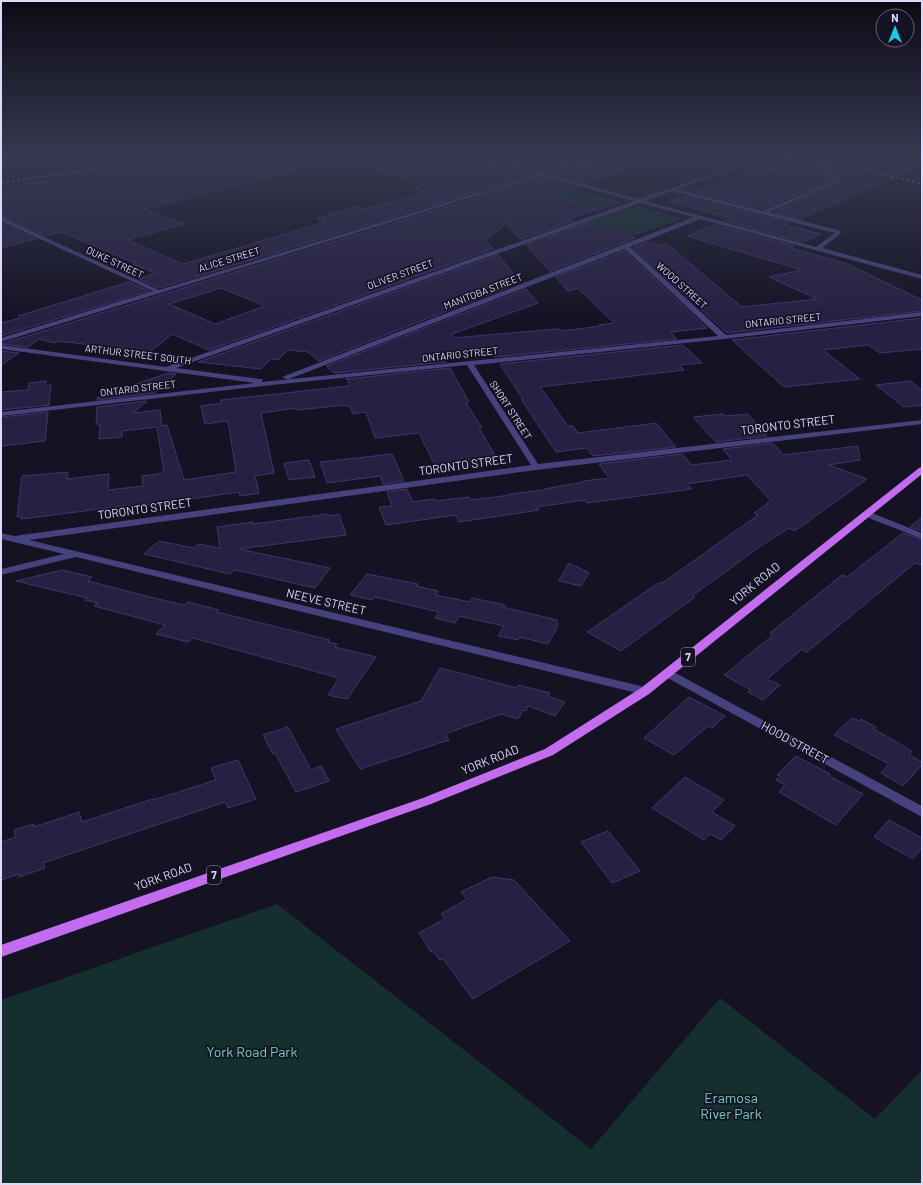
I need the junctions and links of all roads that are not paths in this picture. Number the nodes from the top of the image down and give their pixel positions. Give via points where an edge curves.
1 (422, 211) edge
2 (606, 211) edge
3 (679, 211) edge
4 (763, 212) edge
5 (700, 217) junction
6 (1, 219) edge
7 (626, 247) junction
8 (817, 249) junction
9 (922, 277) edge
10 (157, 291) junction
11 (922, 314) edge
12 (724, 337) junction
13 (1, 340) edge
14 (1, 347) edge
15 (469, 363) junction
16 (169, 368) junction
17 (272, 382) junction
18 (1, 414) edge
19 (922, 422) edge
20 (536, 467) junction
21 (922, 470) edge
22 (867, 514) junction
23 (1, 536) edge
24 (922, 536) edge
25 (15, 539) junction
26 (75, 555) junction
27 (1, 572) edge
28 (668, 673) junction
29 (645, 691) junction
30 (922, 812) edge
31 (1, 951) edge

1 - 10 street, ALICE STREET
2 - 16 street, OLIVER STREET
3 - 5 street
4 - 8 street via 839,232
5 - 7 street, MANITOBA STREET
5 - 8 street
6 - 10 street, DUKE STREET
7 - 12 street, WOOD STREET
7 - 17 street, MANITOBA STREET
8 - 9 street
10 - 13 street, ALICE STREET
11 - 12 street, ONTARIO STREET
12 - 15 street, ONTARIO STREET
14 - 16 street, ARTHUR STREET SOUTH
15 - 17 street, ONTARIO STREET
15 - 20 street, SHORT STREET
16 - 17 street, ARTHUR STREET SOUTH
17 - 18 street, ONTARIO STREET
19 - 20 street, TORONTO STREET
20 - 25 street, TORONTO STREET
21 - 22 main road, YORK ROAD / 7
22 - 24 street
22 - 28 main road, YORK ROAD / 7
23 - 25 street, NEEVE STREET
25 - 26 street, NEEVE STREET
26 - 27 street
26 - 29 street, NEEVE STREET
28 - 29 main road, YORK ROAD / 7
28 - 30 street, HOOD STREET
29 - 31 main road, YORK ROAD / 7 via 549,752 427,801

